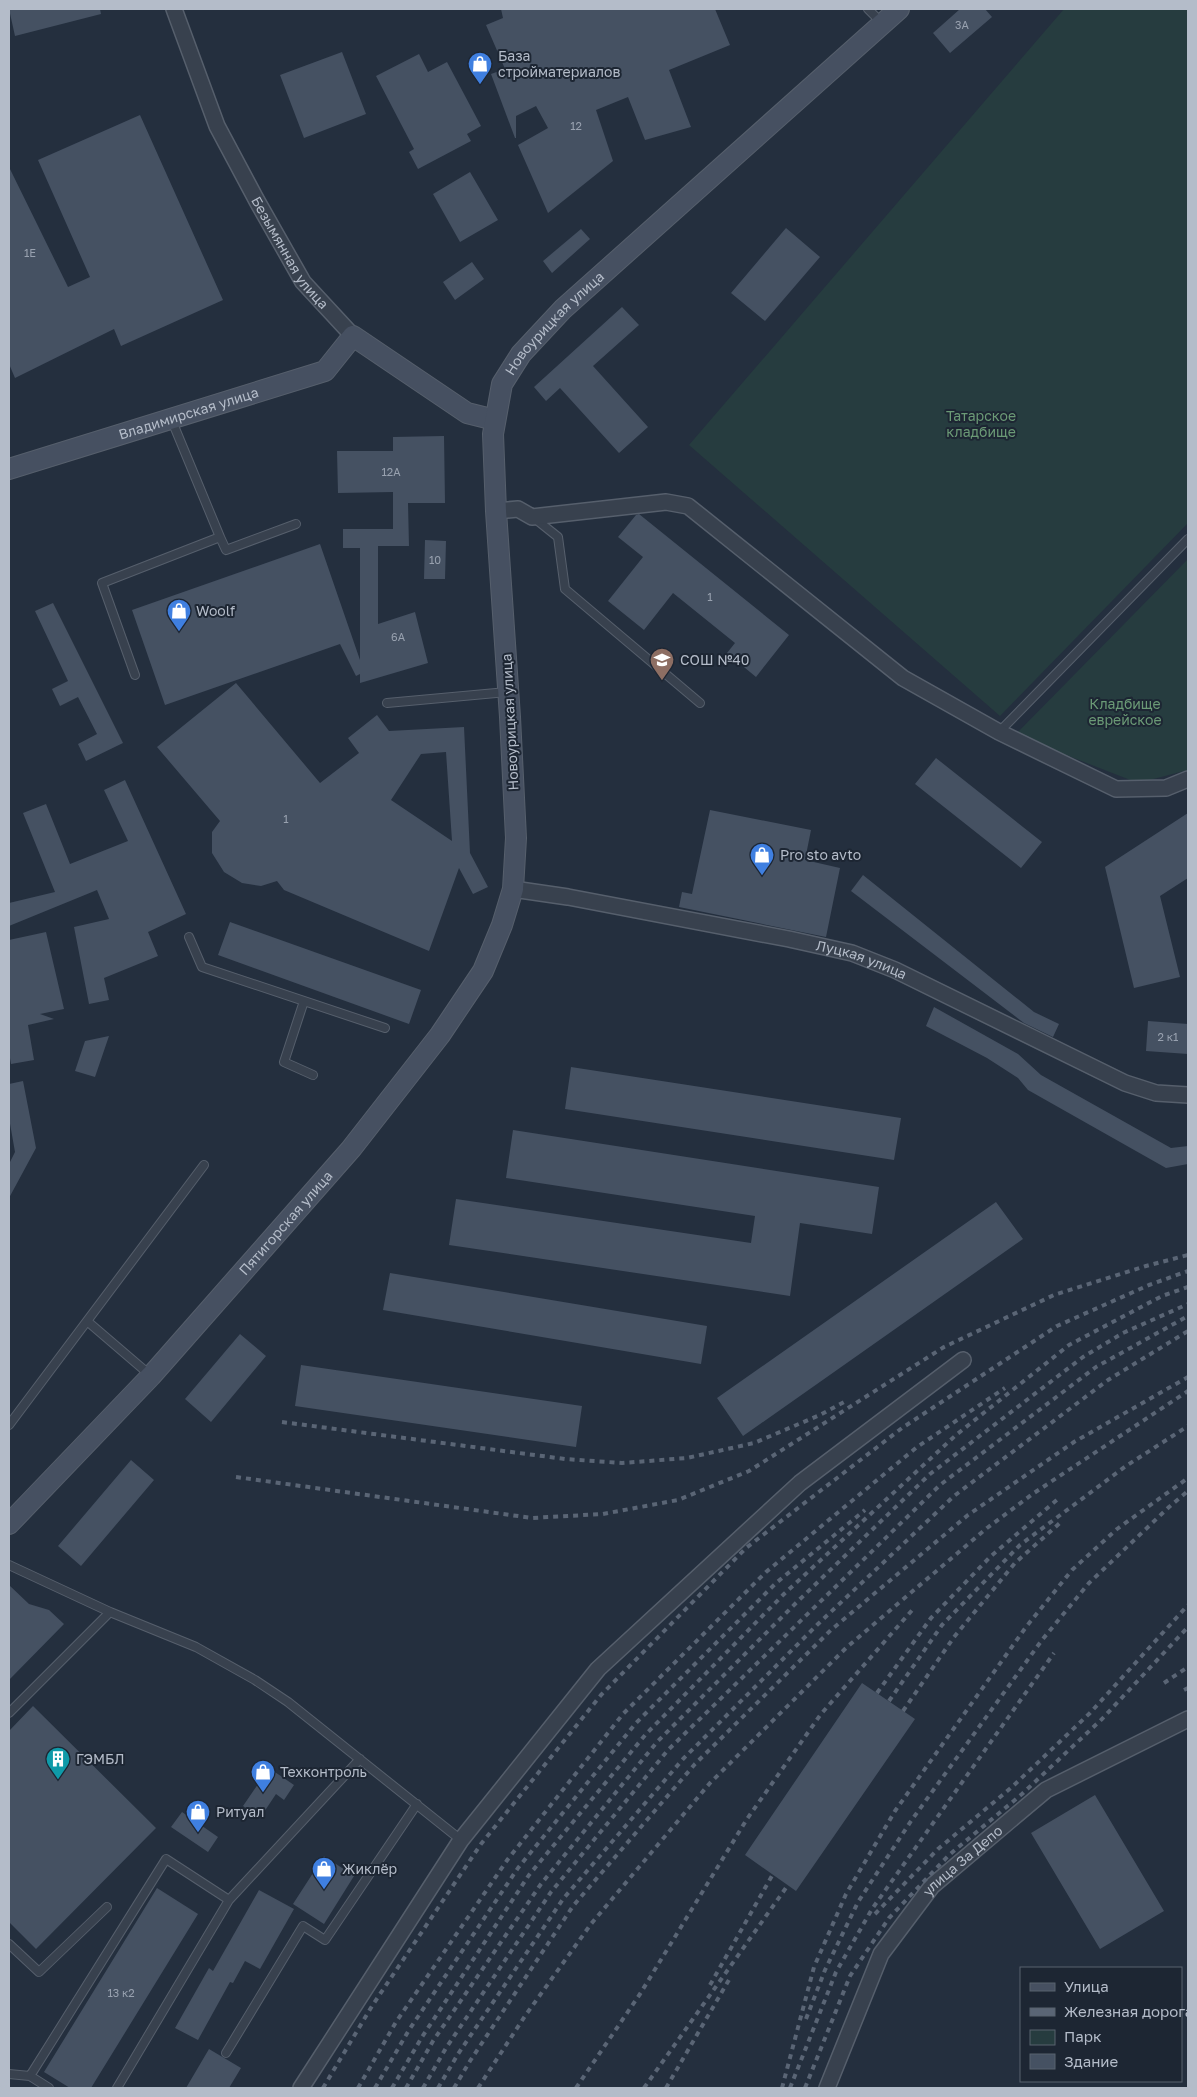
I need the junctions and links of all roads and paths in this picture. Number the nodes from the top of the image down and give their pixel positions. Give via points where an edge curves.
1 (174, 9) edge
2 (899, 9) edge
3 (875, 16) edge
4 (354, 336) junction
5 (171, 419) junction
6 (495, 420) junction
7 (9, 469) edge
8 (496, 511) junction
9 (532, 517) junction
10 (296, 524) dead end
11 (220, 537) junction
12 (1188, 539) edge
13 (135, 675) dead end
14 (509, 692) junction
15 (387, 703) dead end
16 (700, 703) dead end
17 (999, 732) junction
18 (1188, 779) edge
19 (513, 889) junction
20 (189, 936) dead end
21 (304, 1001) junction
22 (385, 1028) dead end
23 (313, 1075) dead end
24 (1188, 1095) edge
25 (204, 1165) dead end
26 (87, 1321) junction
27 (963, 1360) dead end
28 (151, 1376) junction
29 (9, 1425) edge
30 (9, 1524) edge
31 (9, 1565) edge
32 (110, 1612) junction
33 (9, 1713) edge
34 (1188, 1719) edge
35 (360, 1759) junction
36 (417, 1804) junction
37 (461, 1840) junction
38 (229, 1900) junction
39 (106, 1907) dead end
40 (9, 1944) edge
41 (226, 2053) dead end
42 (9, 2074) edge
43 (30, 2076) junction
44 (49, 2088) edge
45 (117, 2088) edge
46 (301, 2088) edge
47 (827, 2088) edge

1 - 4 street, Безымянная улица via 217,126 257,201 303,282
2 - 3 main road, Новоурицкая улица
3 - 6 main road, Новоурицкая улица via 563,309 521,354 502,384
4 - 5 main road, Владимирская улица via 325,372
4 - 6 main road, Безымянная улица via 467,413
5 - 7 main road, Владимирская улица
5 - 11 lane
6 - 8 main road, Новоурицкая улица
8 - 9 street via 518,509
8 - 14 main road, Новоурицкая улица
9 - 16 lane via 558,537 565,589
9 - 17 street via 666,502 688,506 903,678
10 - 11 lane via 226,550
11 - 13 lane via 102,583
12 - 17 lane
14 - 15 lane
14 - 19 main road, Новоурицкая улица via 516,838
17 - 18 street via 1116,789 1166,788
19 - 24 street, Луцкая улица via 852,953 895,970 1125,1083 1156,1093
19 - 28 main road, Пятигорская улица via 483,971 440,1035 351,1149
20 - 21 lane via 202,967
21 - 22 lane
21 - 23 lane via 284,1062
25 - 26 lane
26 - 28 lane
26 - 29 lane
27 - 37 street via 800,1483 598,1668
28 - 30 main road, Пятигорская улица
31 - 32 lane
32 - 33 lane
32 - 35 lane via 196,1647 255,1680
34 - 47 street, улица За Депо via 1046,1790 932,1886 880,1954
35 - 36 lane
35 - 38 lane
36 - 37 lane
36 - 41 lane via 325,1940 303,1926
37 - 46 street
38 - 43 lane via 166,1859
38 - 45 lane
39 - 40 lane via 40,1972
42 - 43 lane
43 - 44 lane

